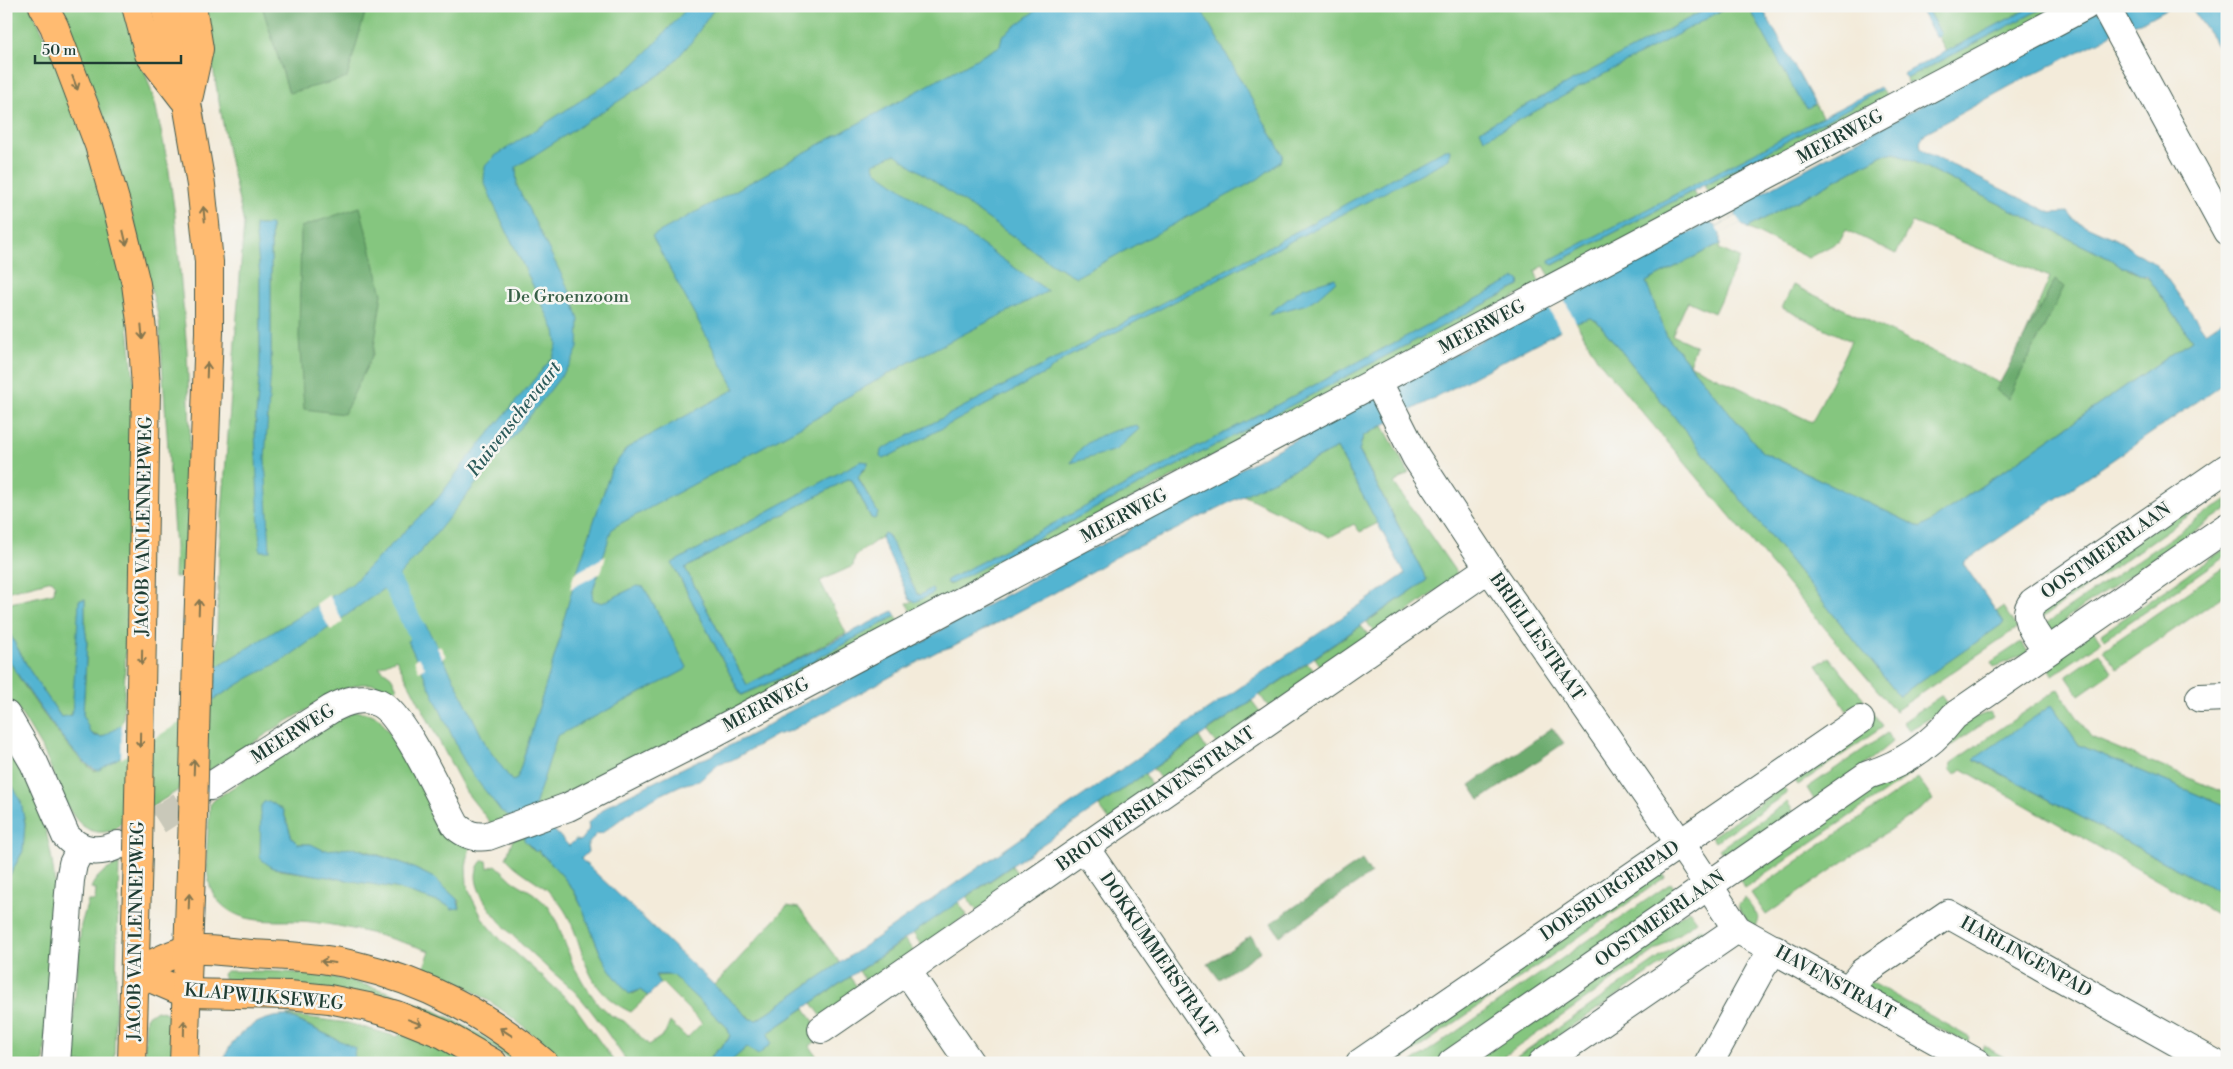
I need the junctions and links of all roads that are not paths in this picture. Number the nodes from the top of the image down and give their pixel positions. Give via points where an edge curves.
1 (43, 6) edge
2 (136, 6) edge
3 (165, 6) edge
4 (192, 6) edge
5 (2104, 13) edge
6 (187, 104) junction
7 (2227, 231) edge
8 (1380, 385) junction
9 (2227, 468) edge
10 (2227, 527) edge
11 (1489, 568) junction
12 (2047, 651) junction
13 (2227, 697) edge
14 (2200, 698) dead end
15 (6, 715) edge
16 (1860, 720) dead end
17 (210, 786) tunnel mouth
18 (1680, 843) junction
19 (81, 848) junction
20 (128, 848) junction
21 (1085, 848) junction
22 (1708, 886) junction
23 (1737, 929) junction
24 (1775, 949) junction
25 (187, 950) junction
26 (906, 971) junction
27 (136, 972) junction
28 (1848, 990) junction
29 (185, 993) junction
30 (822, 1029) dead end
31 (1967, 1060) edge
32 (56, 1063) edge
33 (132, 1063) edge
34 (184, 1063) edge
35 (493, 1063) edge
36 (544, 1063) edge
37 (970, 1063) edge
38 (1232, 1063) edge
39 (1360, 1063) edge
40 (1452, 1063) edge
41 (1542, 1063) edge
42 (1708, 1063) edge
43 (2214, 1063) edge

1 -> 20 main road, JACOB VAN LENNEPWEG, bridge via 54,26 118,207 136,284 142,329 146,387 141,692
2 - 6 main road via 149,54
3 - 6 main road
4 - 6 main road via 199,49
5 - 7 street, MEERWEG
5 - 8 street, MEERWEG
25 -> 6 main road, bridge via 209,332 209,262 201,185
8 - 11 street, BRIELLESTRAAT via 1416,457
8 - 17 street, MEERWEG via 600,792 510,828 479,838 464,833 456,826 396,718 385,706 365,699 344,702 331,709
9 - 12 street, OOSTMEERLAAN via 2033,602 2027,610 2028,618
10 - 12 street, OOSTMEERLAAN
11 - 18 street, BRIELLESTRAAT
11 - 21 street, BROUWERSHAVENSTRAAT
12 - 22 street, OOSTMEERLAAN via 1954,716 1924,725 1888,751 1868,776
13 - 14 street
15 - 19 street via 34,763 66,836
16 - 18 street, DOESBURGERPAD
18 - 22 street, BRIELLESTRAAT
18 - 39 street, DOESBURGERPAD
19 - 20 street via 102,851
19 - 32 street via 70,880
20 - 27 main road, JACOB VAN LENNEPWEG
21 - 26 street, BROUWERSHAVENSTRAAT
21 - 38 street, DOKKUMMERSTRAAT
22 - 23 street, HAVENSTRAAT
22 - 40 street, OOSTMEERLAAN
23 - 24 street, HAVENSTRAAT
23 - 41 street
24 - 28 street, HAVENSTRAAT
24 - 42 street
25 - 27 main road
25 - 29 main road
36 -> 25 main road via 517,1040 473,1011 376,971 351,964 277,955
26 - 30 street, BROUWERSHAVENSTRAAT
26 - 37 street
27 - 29 main road, KLAPWIJKSEWEG
27 - 33 main road, JACOB VAN LENNEPWEG
28 - 31 street, HAVENSTRAAT
28 - 43 street, HARLINGENPAD via 1863,972 1948,914
34 -> 29 main road
29 -> 35 main road, KLAPWIJKSEWEG via 289,995 368,1007 443,1034

